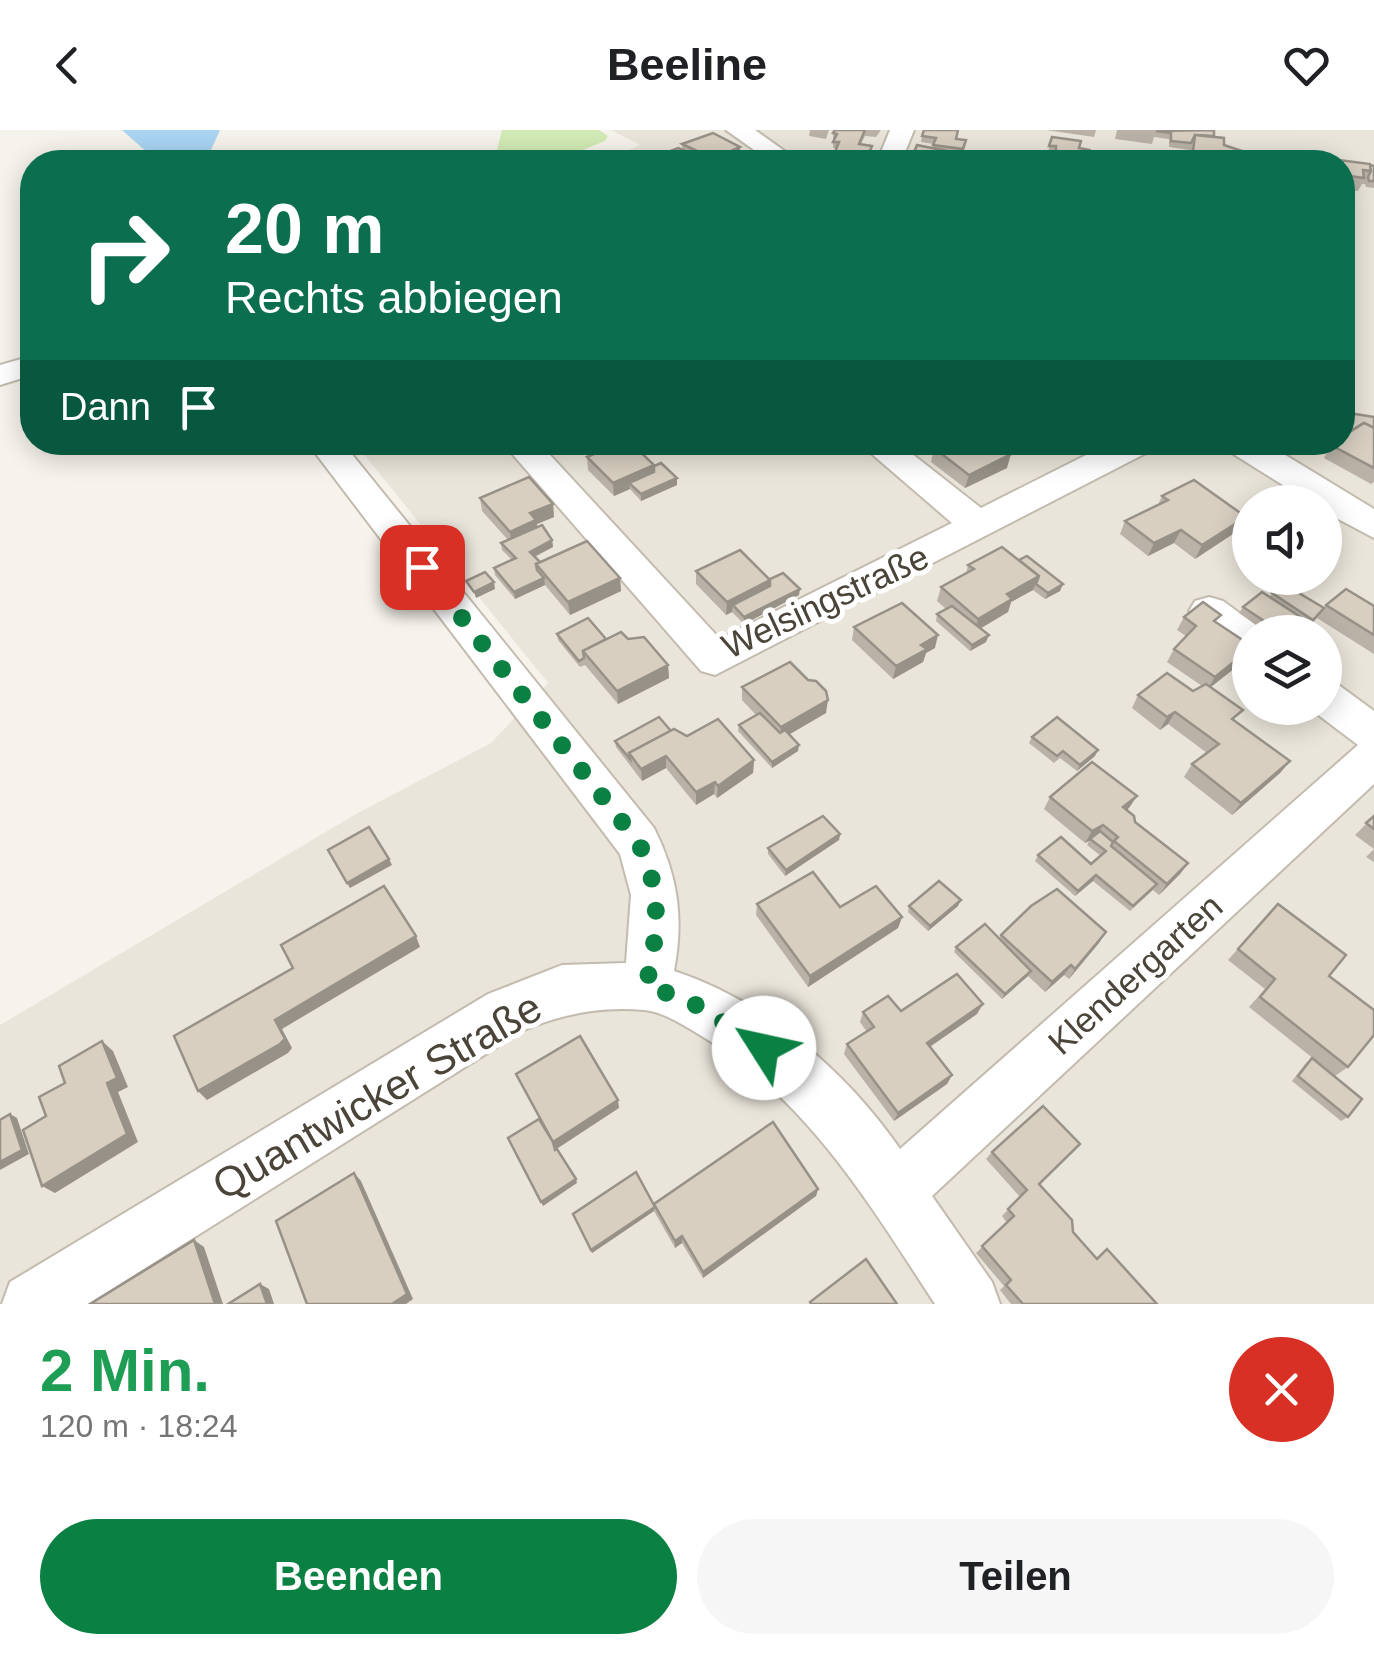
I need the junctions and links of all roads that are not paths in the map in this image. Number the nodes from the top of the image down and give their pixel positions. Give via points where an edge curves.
1 (738, 130) edge
2 (763, 150) edge
3 (334, 455) edge
4 (531, 455) edge
5 (890, 455) edge
6 (1115, 455) edge
7 (1261, 455) edge
8 (1373, 524) edge
9 (980, 526) junction
10 (1209, 611) edge
11 (1232, 628) edge
12 (1342, 710) edge
13 (1374, 734) edge
14 (1374, 757) edge
15 (646, 986) junction
16 (895, 1192) junction
17 (32, 1304) edge
18 (970, 1304) edge

1 - 2 street
3 - 15 street via 638,842 658,912
4 - 9 street, Welsingstraße via 715,660
5 - 9 street
6 - 9 street, Welsingstraße
7 - 8 street
10 - 11 street
12 - 13 street
14 - 16 street, Klendergarten
15 - 16 street, Quantwicker Straße via 688,1000 744,1032 815,1091
15 - 17 street, Quantwicker Straße via 562,989 506,1012
16 - 18 street, Quantwicker Straße

